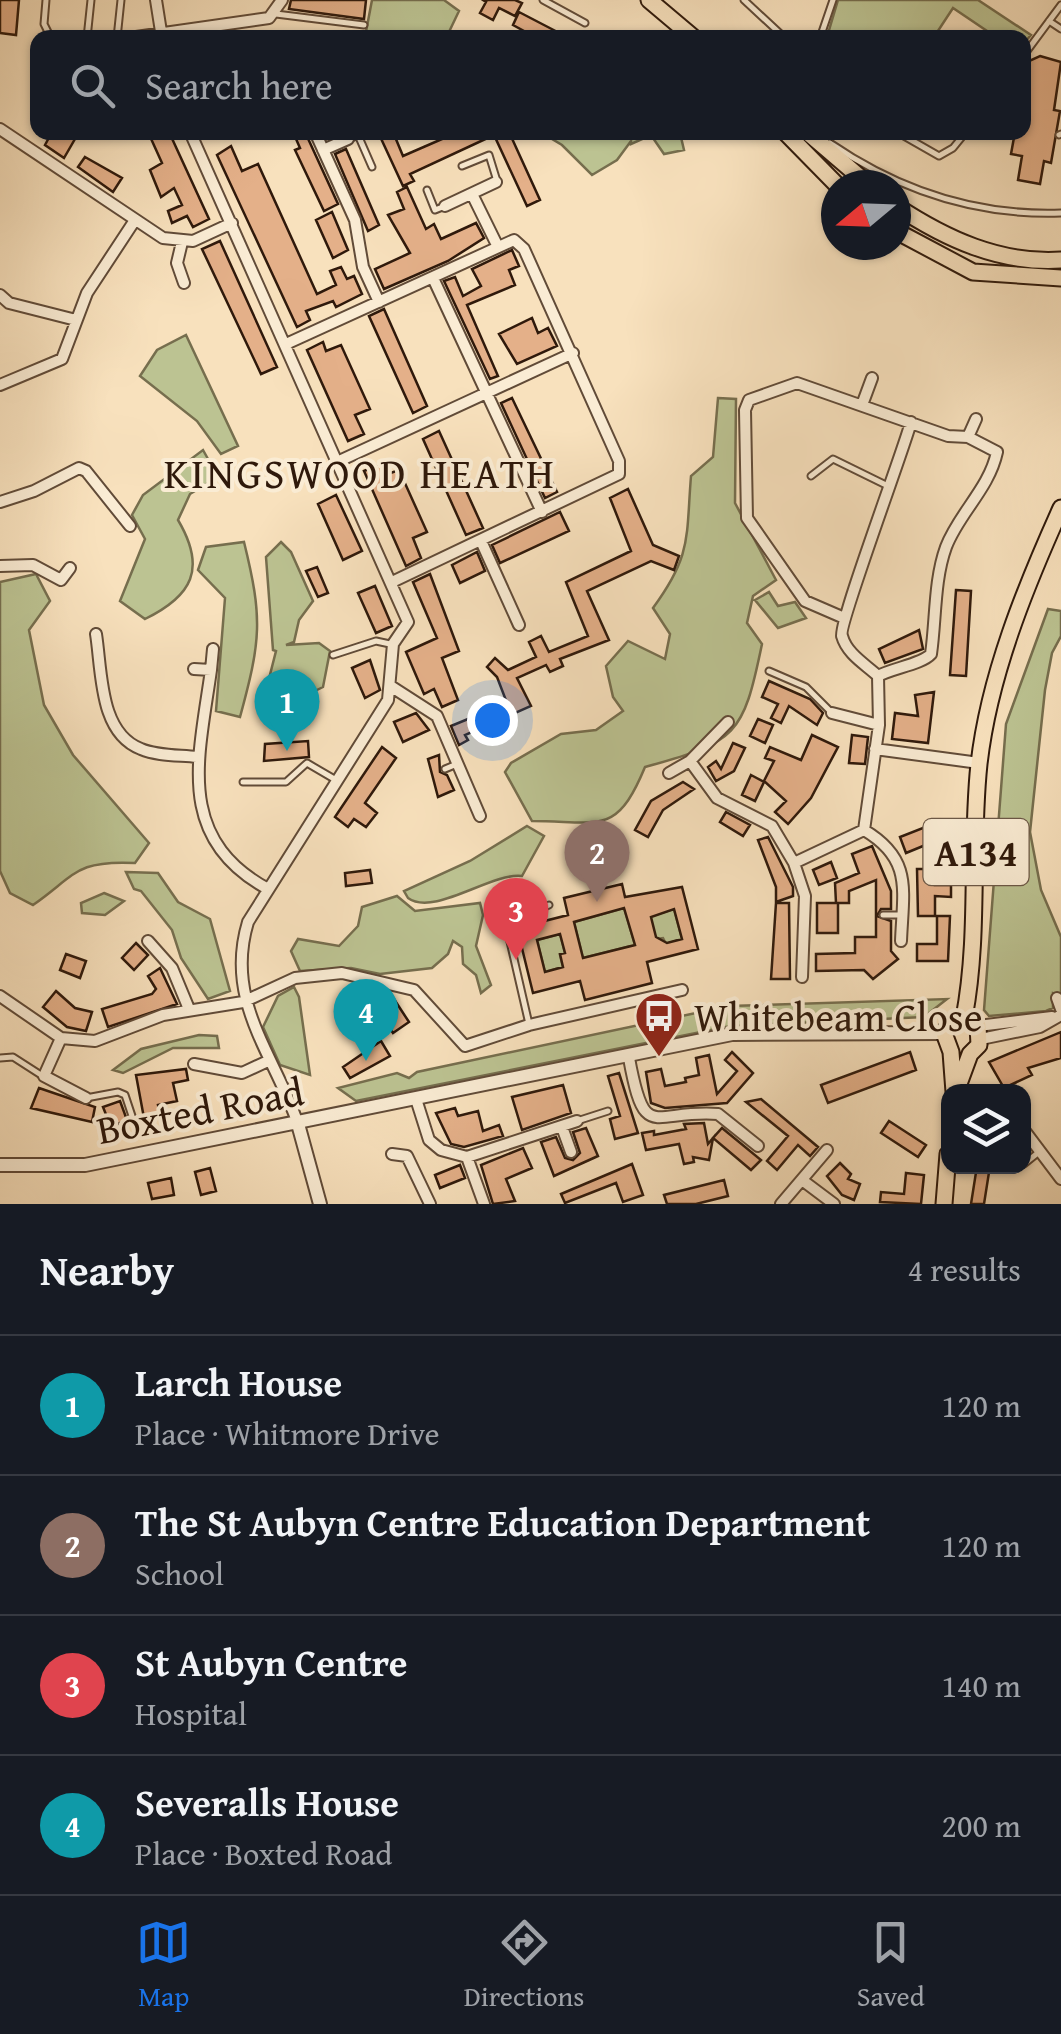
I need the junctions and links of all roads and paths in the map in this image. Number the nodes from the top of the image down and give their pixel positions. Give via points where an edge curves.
1 (46, 0) edge
2 (91, 0) edge
3 (121, 0) edge
4 (156, 0) edge
5 (282, 0) edge
6 (543, 0) edge
7 (648, 0) edge
8 (744, 0) edge
9 (834, 0) edge
10 (1061, 5) edge
11 (276, 14) junction
12 (1049, 21) junction
13 (585, 23) dead end
14 (364, 25) dead end
15 (1061, 29) edge
16 (47, 30) edge
17 (89, 30) edge
18 (118, 30) edge
19 (160, 30) edge
20 (184, 30) edge
21 (684, 30) edge
22 (776, 30) edge
23 (823, 30) edge
24 (1031, 45) edge
25 (0, 128) edge
26 (194, 140) edge
27 (318, 140) edge
28 (346, 140) edge
29 (360, 140) edge
30 (793, 140) edge
31 (820, 140) edge
32 (823, 140) edge
33 (911, 140) edge
34 (960, 140) edge
35 (323, 150) junction
36 (462, 166) dead end
37 (372, 167) dead end
38 (822, 170) edge
39 (853, 170) edge
40 (496, 182) joint
41 (426, 190) dead end
42 (472, 194) junction
43 (445, 206) joint
44 (1061, 213) edge
45 (911, 214) edge
46 (135, 220) junction
47 (232, 223) junction
48 (911, 239) edge
49 (182, 242) junction
50 (498, 247) junction
51 (1061, 260) edge
52 (433, 278) junction
53 (1061, 278) edge
54 (184, 283) dead end
55 (0, 295) edge
56 (379, 302) junction
57 (76, 320) junction
58 (286, 344) junction
59 (573, 353) junction
60 (872, 378) dead end
61 (0, 386) edge
62 (486, 394) junction
63 (862, 405) junction
64 (976, 419) dead end
65 (911, 422) junction
66 (968, 438) junction
67 (337, 462) junction
68 (811, 476) dead end
69 (890, 488) junction
70 (126, 496) dead end
71 (0, 502) edge
72 (113, 504) junction
73 (1061, 508) edge
74 (542, 512) junction
75 (130, 526) dead end
76 (481, 542) junction
77 (0, 566) edge
78 (70, 568) dead end
79 (392, 582) junction
80 (842, 617) junction
81 (518, 626) dead end
82 (96, 634) dead end
83 (393, 644) junction
84 (213, 649) dead end
85 (333, 655) dead end
86 (194, 668) dead end
87 (212, 670) junction
88 (769, 671) dead end
89 (878, 676) junction
90 (392, 686) junction
91 (832, 712) joint
92 (728, 722) dead end
93 (878, 725) junction
94 (875, 749) junction
95 (196, 757) junction
96 (690, 761) junction
97 (458, 764) junction
98 (979, 764) junction
99 (445, 769) dead end
100 (668, 774) dead end
101 (336, 780) junction
102 (243, 782) dead end
103 (480, 816) dead end
104 (864, 830) junction
105 (794, 863) junction
106 (268, 889) junction
107 (549, 904) dead end
108 (883, 915) dead end
109 (902, 916) junction
110 (901, 941) dead end
111 (148, 942) dead end
112 (802, 976) dead end
113 (682, 990) dead end
114 (0, 996) edge
115 (244, 1002) junction
116 (189, 1009) junction
117 (1059, 1010) edge
118 (529, 1025) junction
119 (974, 1028) junction
120 (944, 1033) junction
121 (61, 1038) junction
122 (951, 1052) junction
123 (970, 1054) junction
124 (0, 1058) edge
125 (630, 1058) junction
126 (268, 1062) junction
127 (194, 1064) dead end
128 (44, 1076) junction
129 (954, 1084) edge
130 (958, 1084) edge
131 (86, 1098) joint
132 (416, 1099) junction
133 (608, 1112) dead end
134 (133, 1120) dead end
135 (578, 1122) joint
136 (298, 1124) junction
137 (562, 1127) junction
138 (1031, 1140) edge
139 (758, 1146) dead end
140 (827, 1150) dead end
141 (570, 1152) dead end
142 (1039, 1152) junction
143 (392, 1154) dead end
144 (467, 1156) junction
145 (1031, 1158) edge
146 (0, 1165) edge
147 (946, 1174) edge
148 (1061, 1179) edge
149 (802, 1180) junction
150 (320, 1204) edge
151 (430, 1204) edge
152 (484, 1204) edge
153 (781, 1204) edge
154 (834, 1204) edge
155 (944, 1204) edge

1 - 16 lane
2 - 17 lane
3 - 18 lane
4 - 19 street
5 - 11 street
6 - 13 lane
7 - 21 main road
8 - 22 lane
9 - 23 lane
10 - 12 lane
11 - 14 lane
11 - 20 street
12 - 15 lane
12 - 24 lane
25 - 46 street
26 - 47 street
27 - 35 street
28 - 35 street
29 - 37 lane
30 - 38 main road
31 - 39 main road
32 - 44 lane via 932,197
33 - 34 lane via 939,156
35 - 56 street via 355,220 363,267
36 - 40 lane via 489,155
40 - 42 street
41 - 43 lane via 436,210
42 - 43 street
42 - 50 street
45 - 51 main road via 982,251
46 - 49 street
46 - 57 street via 86,293
47 - 49 street
47 - 58 street
48 - 53 main road via 972,272
49 - 54 street via 177,262
50 - 52 street
50 - 59 street via 520,242
52 - 56 street
52 - 62 street
55 - 57 street
56 - 58 street
57 - 61 street via 62,360
58 - 67 street
59 - 62 street
59 - 74 street via 622,469
60 - 63 street
62 - 67 street
62 - 74 street
63 - 65 street
63 - 80 street via 797,383 749,400 745,410 747,518 805,601
64 - 66 street
65 - 66 street
65 - 69 street
66 - 89 street via 997,452 992,474 947,545 931,654
67 - 79 street
68 - 69 lane via 833,459
69 - 80 street
70 - 72 street
71 - 72 street via 79,468
72 - 75 street
73 - 98 main road, A134 via 1007,644
74 - 76 street
76 - 79 street
76 - 81 street
77 - 78 street via 32,565 61,580
79 - 83 street via 408,622
80 - 89 street via 840,633 850,652
82 - 95 street via 106,701 121,736 140,749
83 - 85 lane via 376,641
83 - 90 street
84 - 87 street
86 - 87 street
87 - 95 street
88 - 91 lane via 806,687
89 - 93 street
90 - 97 street via 437,716
90 - 101 street
91 - 93 street
92 - 96 street
93 - 94 street
94 - 98 street
94 - 104 street
95 - 106 street via 200,804 211,834 232,864
96 - 100 street
96 - 105 street via 717,798 772,826
97 - 99 lane
97 - 103 street
98 - 119 main road, A134
101 - 102 lane via 307,764 286,782
101 - 106 street
104 - 105 street
104 - 109 street via 892,849 900,868
105 - 112 street via 805,896 798,944
106 - 115 street via 242,940
107 - 118 lane via 511,922 508,933
108 - 109 lane
109 - 110 street
111 - 116 street via 172,968
113 - 118 street
114 - 121 street
115 - 116 street
115 - 118 street via 294,978 342,973 414,990 465,1046
115 - 126 street
116 - 121 street via 95,1041
117 - 119 street via 1040,1028
119 - 120 main road via 951,1022
119 - 123 main road
120 - 122 main road
120 - 125 street, Boxted Road via 732,1034
121 - 128 street
122 - 123 main road
122 - 129 main road
123 - 130 main road
124 - 128 lane via 13,1057
125 - 132 street, Boxted Road
125 - 139 street via 646,1114 657,1120 718,1114
126 - 127 street via 242,1073
126 - 136 street
128 - 131 street
131 - 134 lane via 118,1092
132 - 136 street, Boxted Road
132 - 144 street via 433,1145
133 - 135 lane
135 - 137 street
136 - 146 street, Boxted Road via 85,1166
136 - 150 street
137 - 141 street
137 - 144 street
138 - 142 street
140 - 149 street
142 - 145 lane
142 - 148 street
143 - 151 street via 407,1156
144 - 152 street
147 - 155 main road
149 - 153 street
149 - 154 street

